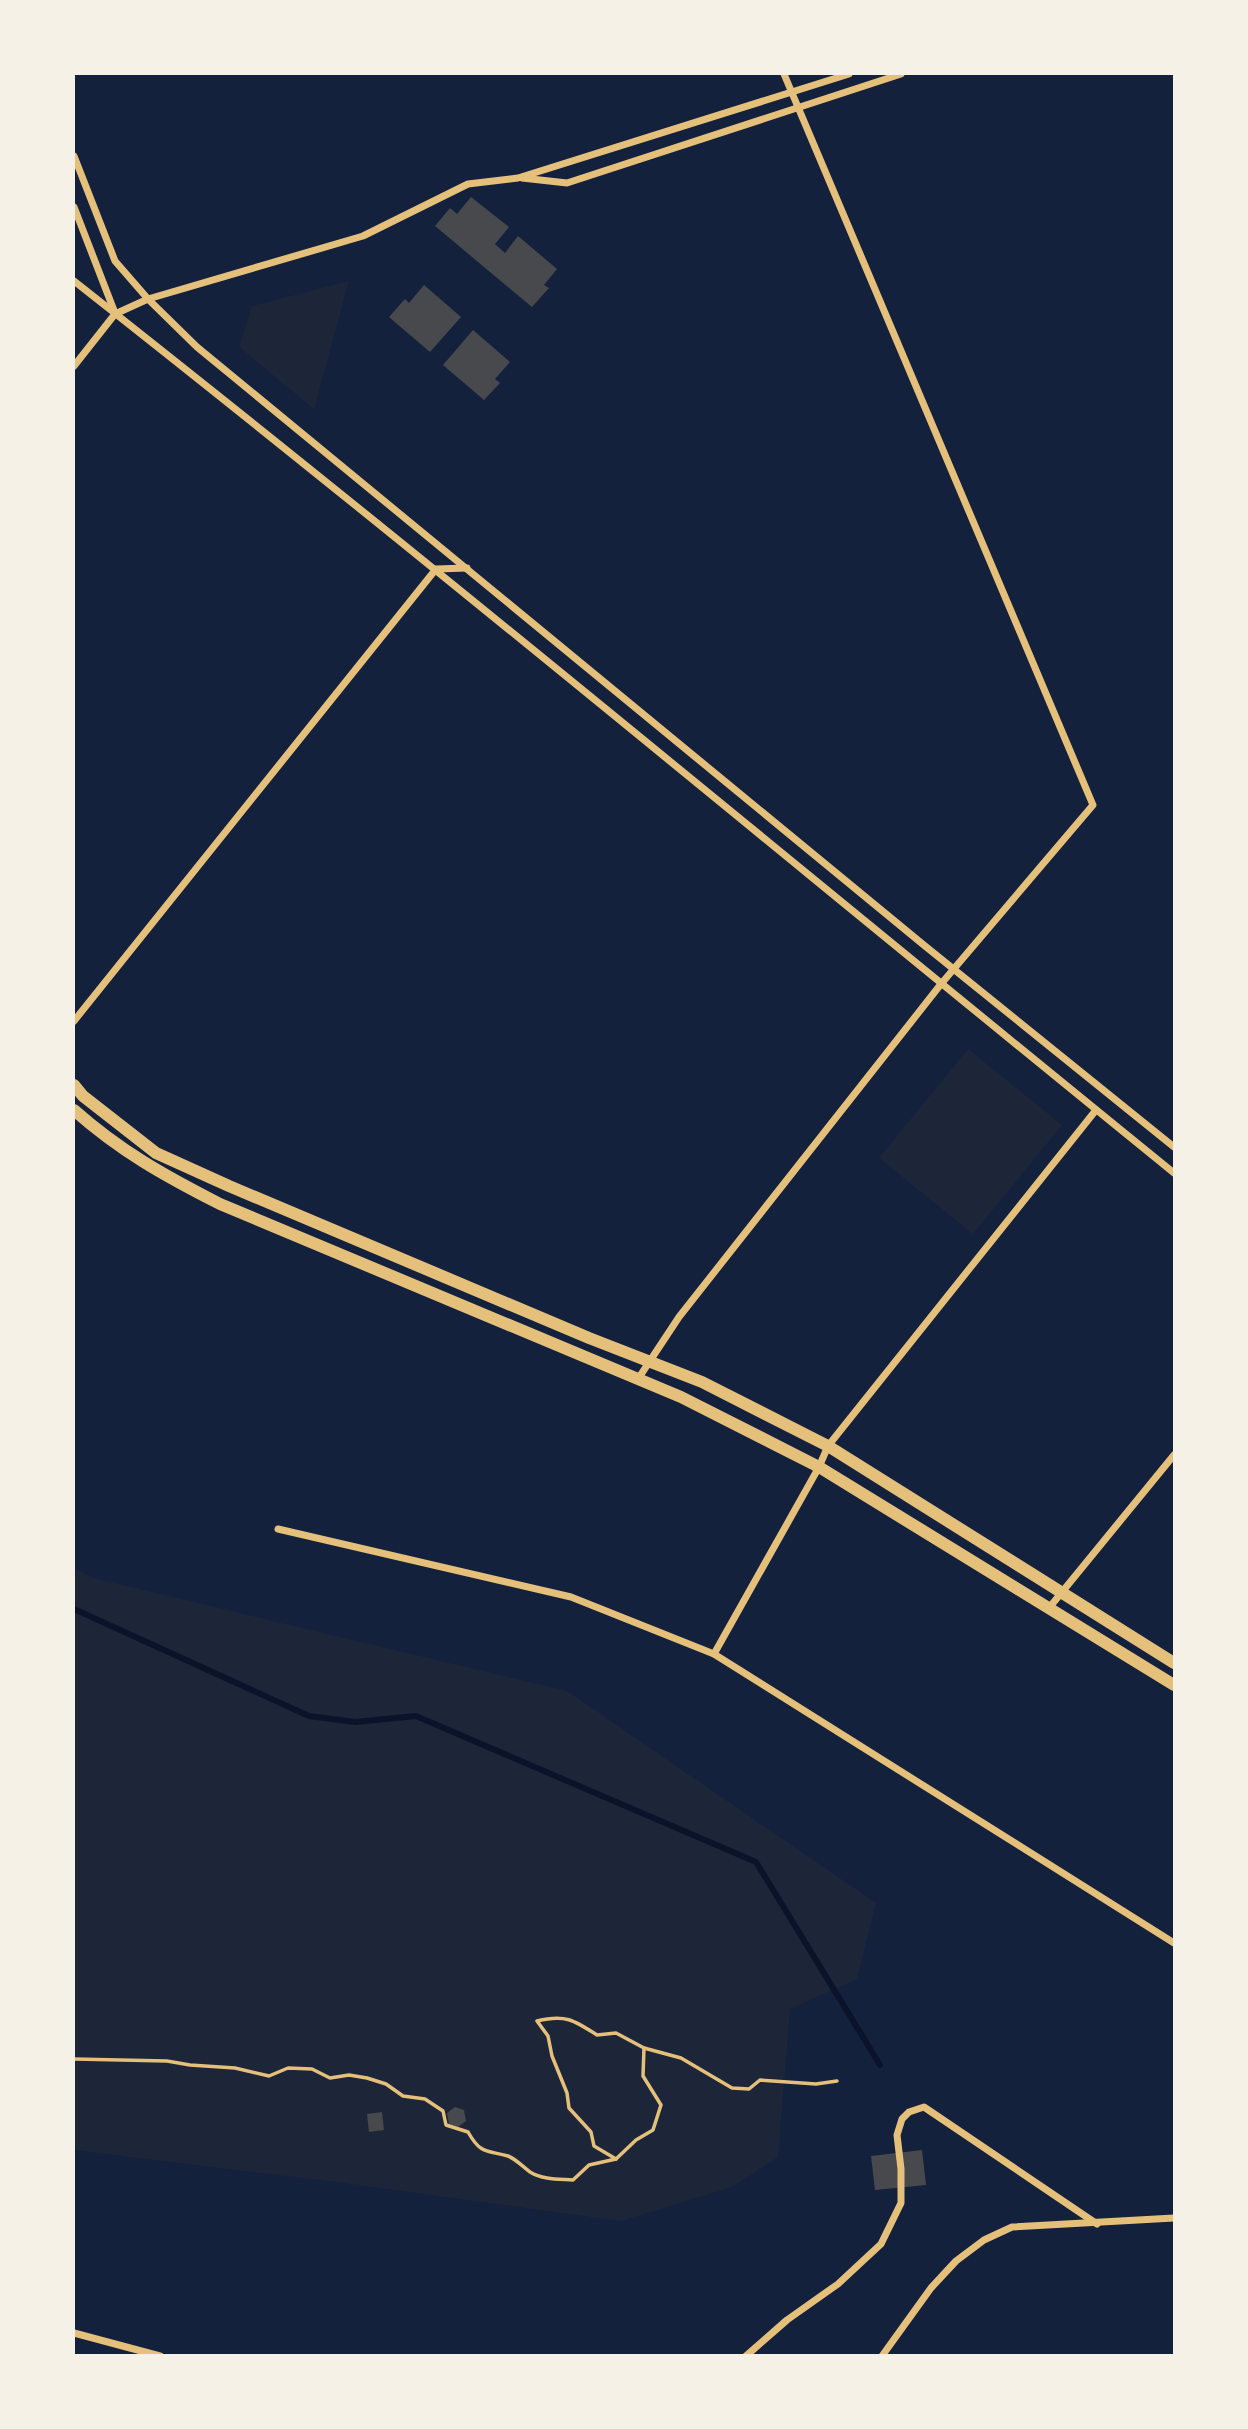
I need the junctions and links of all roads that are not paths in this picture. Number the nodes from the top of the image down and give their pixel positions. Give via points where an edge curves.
1 (784, 74) edge
2 (849, 74) edge
3 (901, 74) edge
4 (791, 92) junction
5 (797, 108) junction
6 (74, 156) edge
7 (518, 177) junction
8 (74, 207) edge
9 (74, 281) edge
10 (148, 299) junction
11 (116, 314) junction
12 (74, 366) edge
13 (467, 568) junction
14 (436, 569) junction
15 (954, 969) junction
16 (941, 984) junction
17 (74, 1021) edge
18 (74, 1085) edge
19 (74, 1110) edge
20 (1096, 1110) junction
21 (1174, 1147) edge
22 (1174, 1173) edge
23 (649, 1361) junction
24 (638, 1379) junction
25 (828, 1446) junction
26 (1174, 1455) edge
27 (819, 1467) junction
28 (278, 1528) dead end
29 (1060, 1592) junction
30 (1049, 1608) junction
31 (714, 1654) junction
32 (1174, 1663) edge
33 (1174, 1685) edge
34 (1174, 1943) edge
35 (1174, 2218) edge
36 (1097, 2224) junction
37 (74, 2333) edge
38 (160, 2356) edge
39 (746, 2356) edge
40 (882, 2356) edge

1 - 4 street
2 - 4 street
3 - 5 street
4 - 5 street
4 - 7 street
5 - 7 street via 567,183
5 - 15 street via 1093,805
6 - 10 street via 114,261
7 - 10 street via 468,184 363,236
8 - 11 street
9 - 11 street
10 - 11 street
10 - 13 street via 197,347
11 - 12 street
11 - 14 street
13 - 14 street
13 - 15 street
14 - 16 street
14 - 17 street
15 - 16 street
15 - 21 street
16 - 20 street
16 - 23 street
18 - 23 street via 156,1153
19 - 24 street via 152,1169 219,1204
20 - 22 street
20 - 25 street
23 - 24 street
23 - 25 street via 702,1382
24 - 27 street
25 - 27 street
25 - 29 street
26 - 29 street
27 - 30 street
27 - 31 street
28 - 31 street via 571,1597
29 - 30 street
29 - 32 street
30 - 33 street
31 - 34 street
35 - 36 street
36 - 39 street via 924,2107 909,2112 897,2135 901,2203 880,2244 838,2284 786,2320
36 - 40 street via 1012,2227 984,2240 931,2288
37 - 38 street

